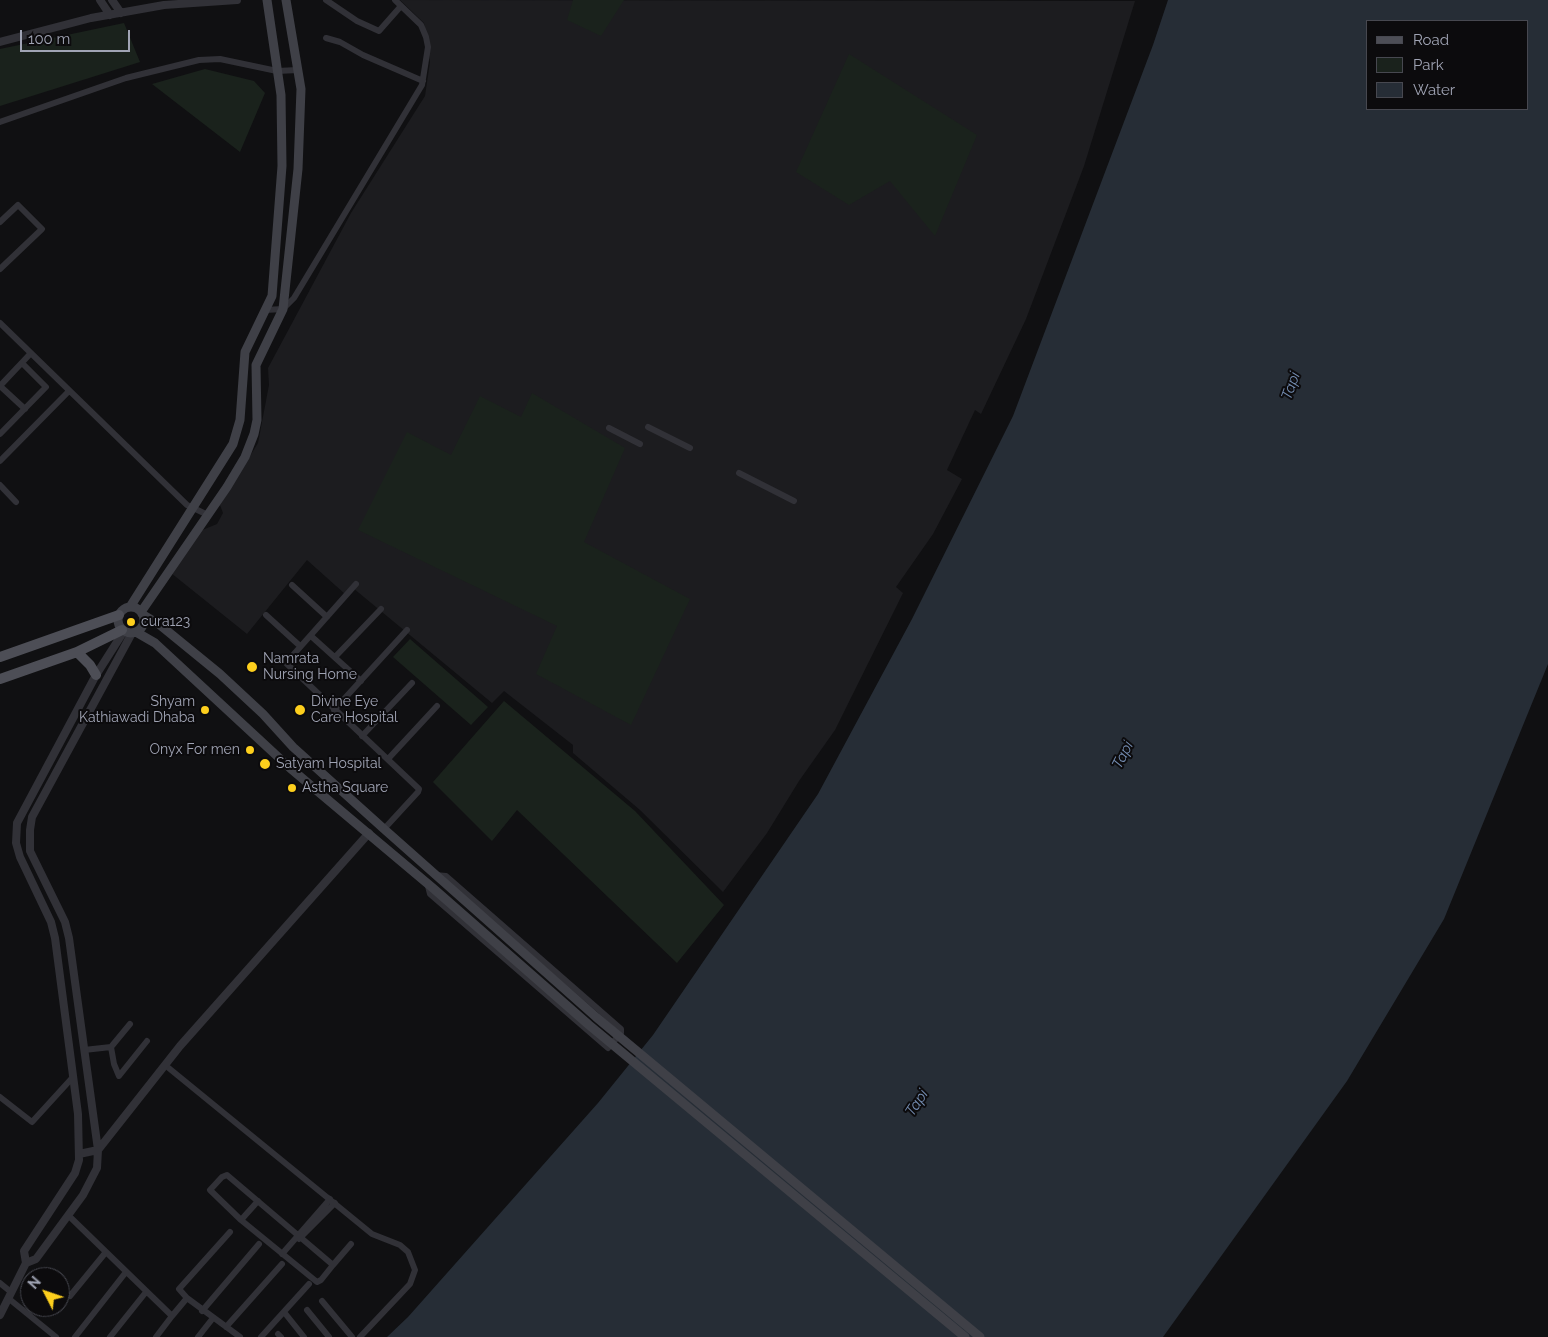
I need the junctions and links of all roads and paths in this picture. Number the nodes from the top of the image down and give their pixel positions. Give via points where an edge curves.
1 (100, 0) edge
2 (112, 0) edge
3 (237, 0) edge
4 (267, 0) edge
5 (286, 0) edge
6 (326, 0) edge
7 (395, 0) edge
8 (401, 6) junction
9 (121, 13) junction
10 (110, 15) junction
11 (326, 38) dead end
12 (0, 42) edge
13 (298, 70) junction
14 (277, 71) junction
15 (423, 82) junction
16 (0, 122) edge
17 (0, 222) edge
18 (0, 270) edge
19 (283, 309) junction
20 (265, 310) junction
21 (0, 323) edge
22 (31, 354) junction
23 (22, 363) junction
24 (0, 386) edge
25 (69, 391) junction
26 (25, 409) junction
27 (648, 427) dead end
28 (609, 428) dead end
29 (0, 434) edge
30 (640, 444) dead end
31 (690, 448) dead end
32 (0, 461) edge
33 (739, 473) dead end
34 (0, 485) edge
35 (794, 501) dead end
36 (16, 502) dead end
37 (192, 508) junction
38 (208, 515) junction
39 (356, 584) dead end
40 (292, 585) dead end
41 (130, 607) junction
42 (381, 609) dead end
43 (142, 613) junction
44 (119, 615) junction
45 (266, 615) dead end
46 (327, 617) junction
47 (407, 630) dead end
48 (128, 631) junction
49 (311, 636) junction
50 (300, 646) junction
51 (77, 652) junction
52 (0, 657) edge
53 (335, 658) junction
54 (96, 675) junction
55 (0, 679) edge
56 (361, 681) junction
57 (412, 683) dead end
58 (437, 706) dead end
59 (334, 710) junction
60 (73, 717) junction
61 (83, 722) junction
62 (362, 736) junction
63 (388, 759) junction
64 (381, 826) junction
65 (369, 833) junction
66 (434, 875) junction
67 (426, 882) junction
68 (130, 1024) dead end
69 (147, 1041) dead end
70 (111, 1047) junction
71 (84, 1050) junction
72 (166, 1065) junction
73 (73, 1077) junction
74 (0, 1097) edge
75 (98, 1150) junction
76 (79, 1154) junction
77 (258, 1201) junction
78 (332, 1201) junction
79 (69, 1216) junction
80 (241, 1220) junction
81 (230, 1232) dead end
82 (298, 1238) junction
83 (259, 1244) dead end
84 (351, 1244) dead end
85 (106, 1252) junction
86 (282, 1254) junction
87 (26, 1263) junction
88 (282, 1264) dead end
89 (333, 1266) junction
90 (126, 1272) junction
91 (0, 1283) edge
92 (309, 1284) dead end
93 (146, 1292) junction
94 (9, 1295) junction
95 (70, 1296) dead end
96 (187, 1298) junction
97 (322, 1301) dead end
98 (307, 1310) dead end
99 (202, 1311) junction
100 (284, 1312) junction
101 (0, 1315) edge
102 (172, 1316) junction
103 (213, 1318) junction
104 (226, 1327) junction
105 (56, 1337) edge
106 (74, 1337) edge
107 (110, 1337) edge
108 (156, 1337) edge
109 (198, 1337) edge
110 (240, 1337) edge
111 (261, 1337) edge
112 (304, 1337) edge
113 (329, 1337) edge
114 (352, 1337) edge
115 (360, 1337) edge
116 (965, 1337) edge
117 (980, 1337) edge

1 - 10 street
2 - 9 street
3 - 9 street via 164,5
4 - 14 main road
5 - 13 main road
6 - 8 street via 379,31
7 - 8 street
8 - 15 street via 421,25 426,37 428,47
9 - 10 street
10 - 12 street
11 - 15 street
13 - 14 street
13 - 19 main road via 301,89 298,169
14 - 16 street via 220,59 199,60 126,78
14 - 20 main road via 281,95 282,166 272,296
15 - 19 street via 294,298
17 - 18 street via 18,205 42,228
19 - 20 street
19 - 38 main road via 256,365 257,420 254,434 244,458
20 - 37 main road via 245,352 240,420 234,444
21 - 22 street
22 - 23 street
22 - 25 street
23 - 24 street
23 - 26 street via 46,387
24 - 26 street
25 - 32 street
25 - 37 street
26 - 29 street
27 - 31 street
28 - 30 street
33 - 35 street
34 - 36 street
37 - 38 street
37 - 41 main road
38 - 43 main road
39 - 46 street
40 - 46 street
41 - 43 main road
41 - 44 main road
42 - 53 street
43 - 48 main road via 142,626
43 - 64 main road via 218,673 293,747
44 - 48 main road via 118,624
44 - 52 main road
45 - 50 street
46 - 49 street
47 - 56 street
48 - 51 main road
48 - 54 street
48 - 61 street
48 - 65 main road via 155,643 290,768
49 - 50 street
49 - 53 street
50 - 59 street via 286,663
51 - 54 main road
51 - 55 main road
53 - 56 street
54 - 60 street
56 - 59 street
57 - 62 street
58 - 63 street
59 - 62 street
60 - 61 street
60 - 73 street via 21,812 15,832 20,857 53,929
61 - 71 street via 32,817 28,840 33,858 68,929
62 - 63 street
63 - 64 street via 419,790
64 - 65 main road
64 - 66 main road
65 - 67 main road
65 - 72 street
66 - 67 street via 446,876 621,1029 608,1048 430,894
66 - 117 main road via 596,1017
67 - 116 main road via 589,1025
68 - 70 street
69 - 70 street via 119,1076
70 - 71 street
71 - 75 street
72 - 75 street
72 - 78 street
73 - 74 street via 32,1122
73 - 76 street
75 - 76 street
75 - 79 street via 97,1168 92,1180
76 - 87 street via 75,1173 24,1251
77 - 80 street
77 - 80 street via 227,1175 222,1176 210,1193
77 - 82 street
78 - 82 street
78 - 115 street via 372,1234 400,1245 408,1252 415,1270 410,1284
79 - 85 street
79 - 87 street via 36,1259
80 - 86 street
81 - 96 street via 179,1289
82 - 86 street
82 - 89 street
83 - 99 street
84 - 89 street
85 - 90 street
85 - 95 street
86 - 89 street via 316,1282
87 - 94 street
88 - 104 street
90 - 93 street
90 - 106 street
91 - 94 street
92 - 100 street
93 - 102 street
93 - 107 street
94 - 101 street
94 - 105 street
96 - 99 street
96 - 102 street
97 - 114 street
98 - 113 street
99 - 103 street
100 - 111 street
100 - 112 street
102 - 108 street
103 - 104 street
103 - 109 street
104 - 110 street

